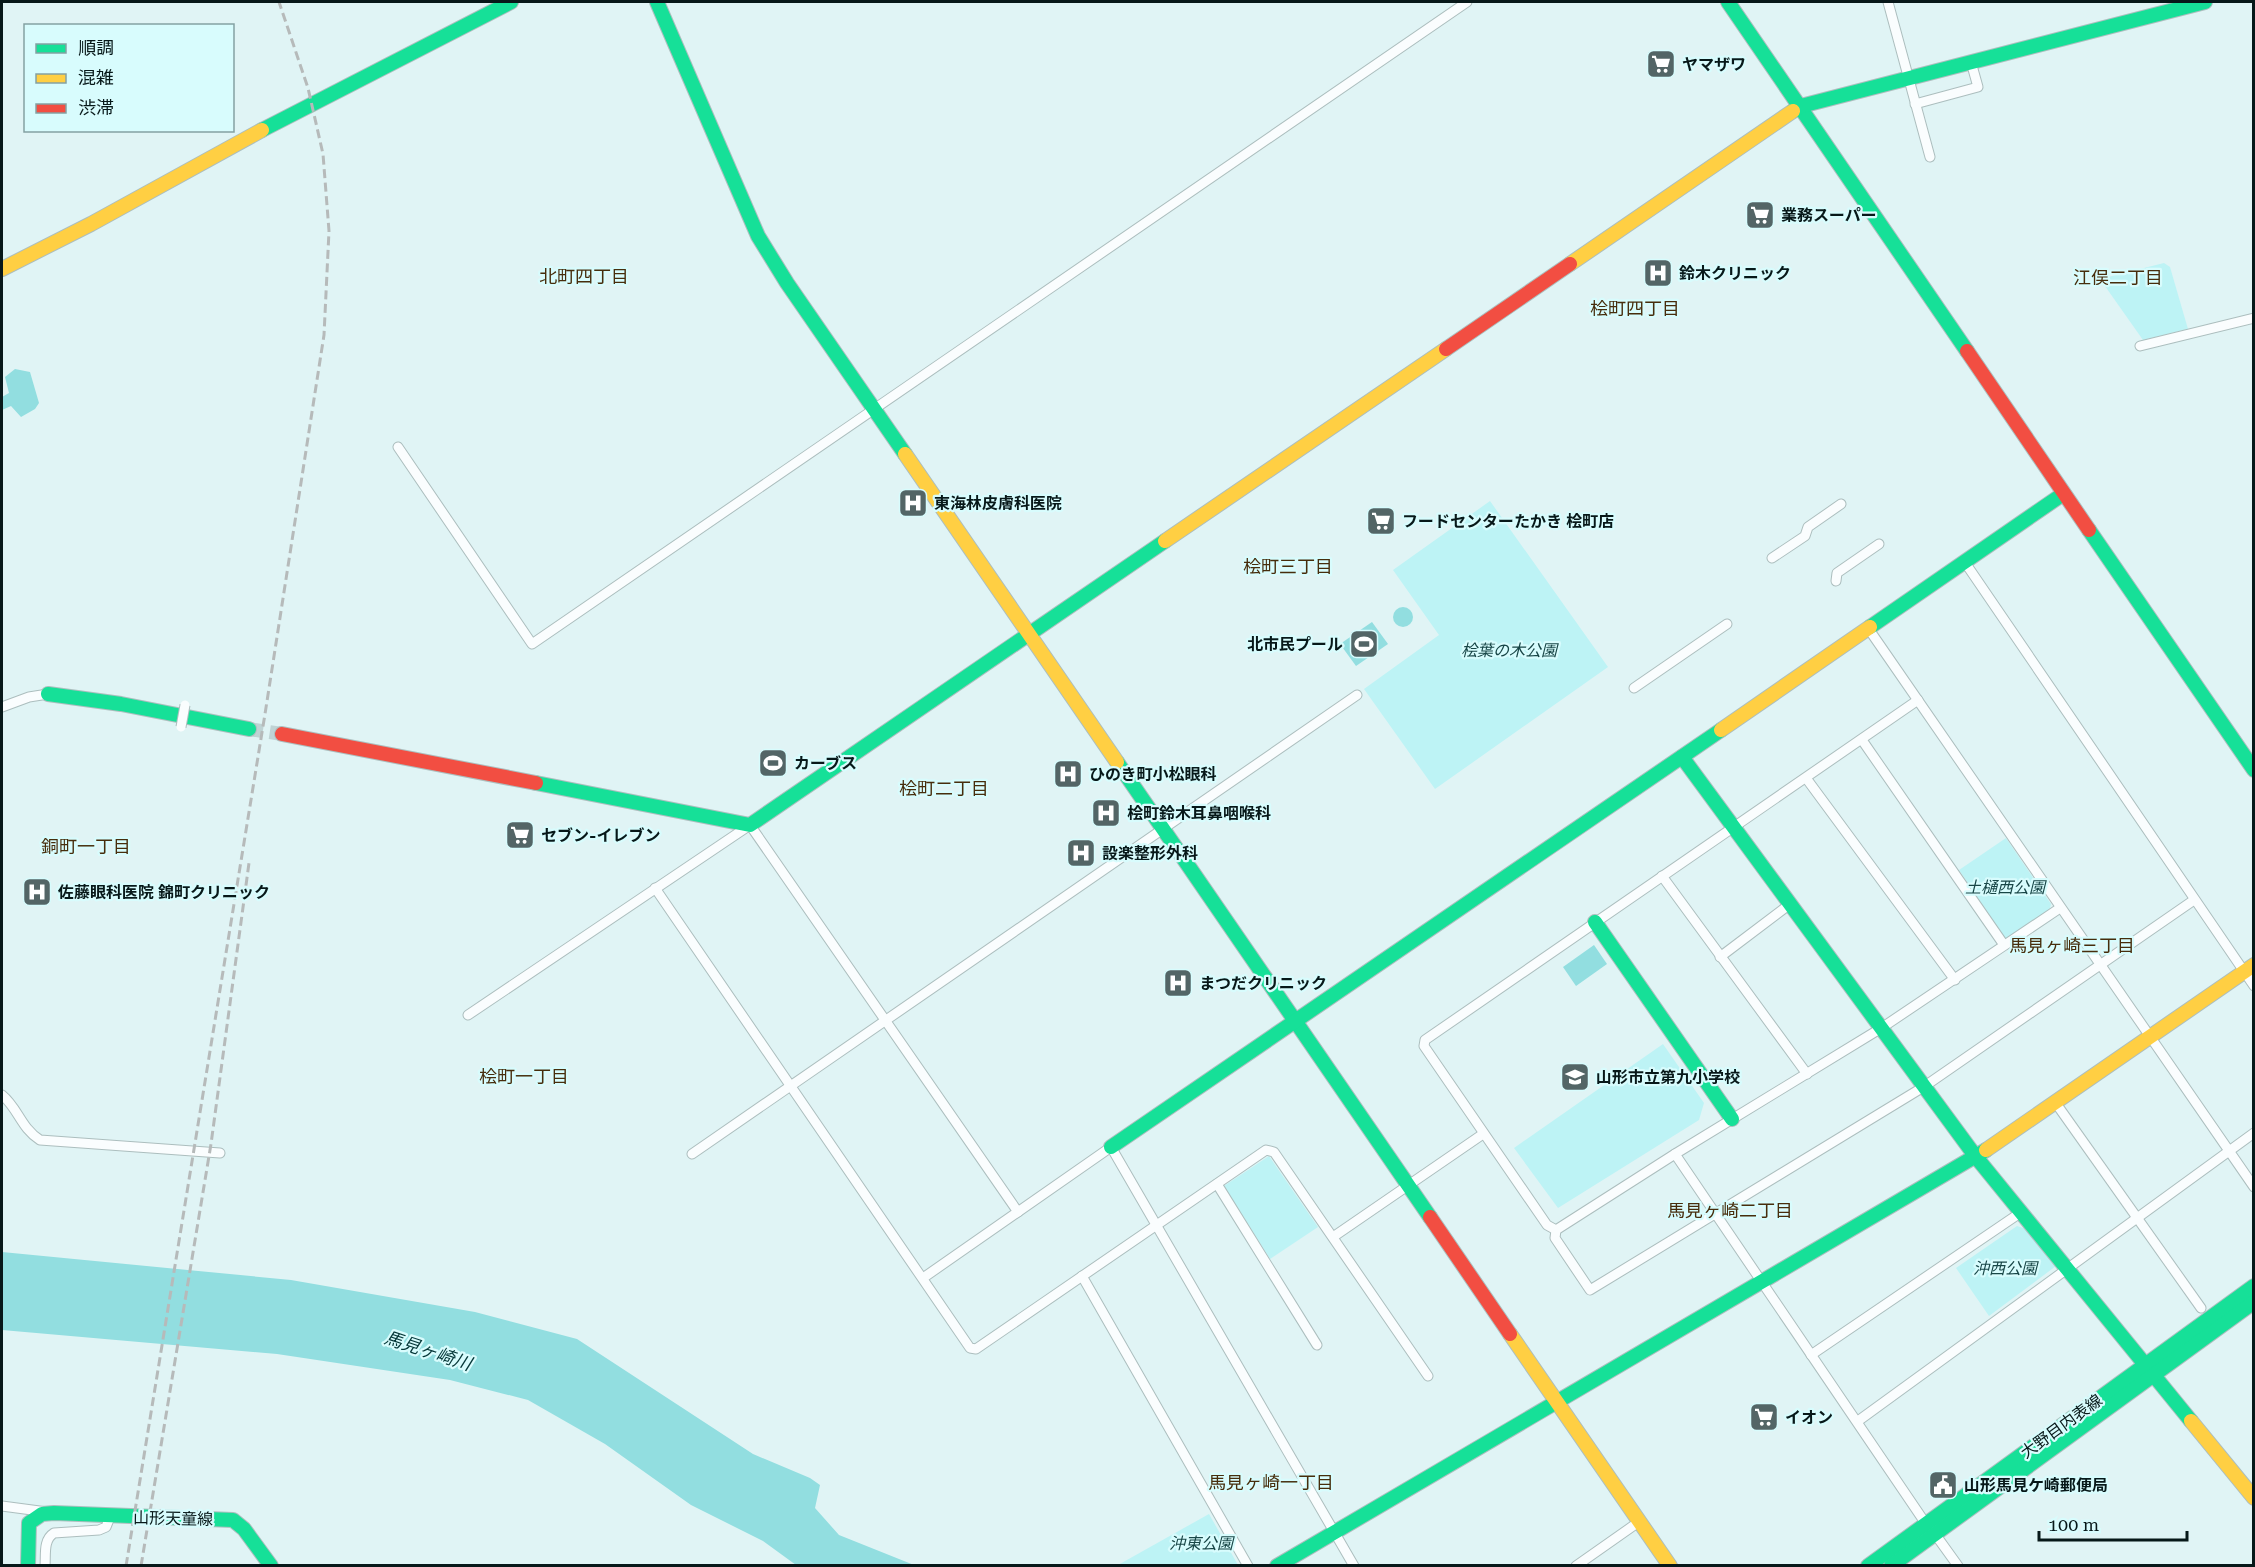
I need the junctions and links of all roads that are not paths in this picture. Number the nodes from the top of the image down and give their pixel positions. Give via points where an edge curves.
1 (511, 2) edge
2 (657, 2) edge
3 (1467, 2) edge
4 (1728, 2) edge
5 (1888, 2) edge
6 (2203, 2) edge
7 (1971, 62) junction
8 (1908, 79) junction
9 (1915, 104) junction
10 (1801, 106) junction
11 (1930, 158) dead end
12 (2, 268) edge
13 (2253, 318) edge
14 (2140, 346) dead end
15 (876, 409) junction
16 (398, 447) dead end
17 (2063, 494) junction
18 (1841, 504) dead end
19 (1879, 544) dead end
20 (1772, 558) dead end
21 (1964, 561) junction
22 (1836, 581) dead end
23 (1727, 624) dead end
24 (1868, 628) junction
25 (1028, 635) junction
26 (1634, 688) dead end
27 (48, 694) joint
28 (1357, 695) dead end
29 (1918, 700) junction
30 (185, 705) dead end
31 (2, 707) edge
32 (181, 727) dead end
33 (249, 729) tunnel mouth
34 (282, 734) tunnel mouth
35 (1862, 740) junction
36 (1682, 757) junction
37 (2253, 770) edge
38 (1806, 778) junction
39 (750, 825) junction
40 (1733, 827) junction
41 (1163, 830) junction
42 (1662, 876) junction
43 (655, 888) junction
44 (2194, 900) junction
45 (1790, 904) junction
46 (2060, 908) junction
47 (1595, 922) junction
48 (2004, 945) junction
49 (1720, 957) junction
50 (2100, 966) junction
51 (2249, 969) edge
52 (1955, 980) junction
53 (2253, 986) edge
54 (468, 1016) dead end
55 (1294, 1020) junction
56 (886, 1022) junction
57 (1883, 1028) junction
58 (2150, 1036) junction
59 (1807, 1074) junction
60 (1925, 1086) junction
61 (791, 1087) junction
62 (2, 1095) edge
63 (2055, 1102) junction
64 (1732, 1119) junction
65 (2253, 1133) edge
66 (1484, 1134) junction
67 (1111, 1147) junction
68 (2229, 1150) junction
69 (220, 1153) dead end
70 (692, 1154) dead end
71 (1675, 1154) junction
72 (1976, 1157) junction
73 (1217, 1184) junction
74 (1408, 1186) junction
75 (2253, 1186) edge
76 (1018, 1212) junction
77 (2020, 1213) junction
78 (1717, 1214) junction
79 (2136, 1217) junction
80 (1157, 1225) junction
81 (1556, 1230) junction
82 (1333, 1237) junction
83 (2066, 1268) junction
84 (1082, 1276) junction
85 (923, 1278) junction
86 (1762, 1282) junction
87 (2253, 1286) edge
88 (2253, 1302) edge
89 (2201, 1308) dead end
90 (1317, 1344) dead end
91 (1812, 1355) junction
92 (2151, 1369) junction
93 (1428, 1376) dead end
94 (1556, 1401) junction
95 (1858, 1421) junction
96 (2253, 1498) edge
97 (2, 1506) edge
98 (54, 1513) junction
99 (110, 1517) junction
100 (1640, 1521) junction
101 (1930, 1529) junction
102 (1335, 1532) junction
103 (28, 1566) edge
104 (37, 1566) edge
105 (45, 1566) edge
106 (271, 1566) edge
107 (1248, 1566) edge
108 (1278, 1566) edge
109 (1354, 1566) edge
110 (1576, 1566) edge
111 (1670, 1566) edge
112 (1868, 1566) edge
113 (1891, 1566) edge
114 (1958, 1566) edge

1 - 12 street
2 - 15 street via 758,236
3 - 15 street
4 - 10 street
5 - 8 street
6 - 7 street
7 - 8 street
7 - 9 street via 1978,87
8 - 9 street
8 - 10 street
9 - 11 street
10 - 17 street
10 - 25 street
13 - 14 street
15 - 16 street via 532,644
15 - 25 street
17 - 21 street
17 - 37 street
18 - 20 street via 1808,527 1805,536
19 - 22 street via 1837,573
21 - 24 street
21 - 44 street
23 - 26 street
24 - 29 street
24 - 36 street
25 - 39 street
25 - 41 street
27 - 31 street
27 - 33 street
28 - 41 street
29 - 35 street
29 - 46 street
30 - 32 street, bridge
34 - 39 street
35 - 38 street
35 - 48 street
36 - 40 street
36 - 55 street
38 - 40 street
38 - 52 street
39 - 43 street
39 - 56 street
40 - 42 street
40 - 45 street
41 - 55 street
41 - 56 street
42 - 47 street
42 - 49 street
43 - 54 street
43 - 61 street
44 - 50 street
44 - 51 street
45 - 49 street
45 - 57 street
46 - 48 street
46 - 50 street
47 - 64 street
47 - 66 street via 1425,1040 1424,1046
48 - 52 street
49 - 59 street
50 - 58 street
50 - 60 street
51 - 53 street
51 - 58 street
52 - 57 street
55 - 67 street
55 - 74 street
56 - 61 street
56 - 76 street
57 - 59 street
57 - 60 street
58 - 63 street
58 - 68 street
59 - 64 street
60 - 72 street
60 - 78 street
61 - 70 street
61 - 85 street
62 - 69 street via 13,1104 29,1133 40,1140
63 - 72 street
63 - 79 street
64 - 71 street
65 - 68 street
66 - 74 street
66 - 81 street via 1547,1225
67 - 76 street
67 - 80 street
68 - 75 street
68 - 79 street
71 - 78 street
71 - 81 street
72 - 77 street
72 - 86 street
73 - 80 street
73 - 82 street via 1266,1150 1274,1152
73 - 90 street
74 - 82 street
74 - 94 street
76 - 85 street
77 - 83 street
77 - 91 street
78 - 81 street via 1590,1290 1555,1238
78 - 86 street
79 - 83 street
79 - 89 street
80 - 84 street
80 - 102 street
82 - 93 street
83 - 92 street
83 - 95 street
84 - 85 street via 976,1349 970,1348
84 - 107 street
86 - 91 street
86 - 94 street
87 - 92 street, 大野目内表線
88 - 92 street, 大野目内表線
91 - 95 street
92 - 96 street
92 - 101 street, 大野目内表線
94 - 100 street
94 - 102 street
95 - 101 street
97 - 98 street
98 - 99 street, 山形天童線
98 - 103 street, 山形天童線 via 42,1514 29,1523
98 - 104 street via 38,1530
99 - 105 street via 106,1527 99,1530 49,1536
99 - 106 street, 山形天童線 via 233,1520
100 - 110 street
100 - 111 street
101 - 112 street, 大野目内表線
101 - 113 street, 大野目内表線
101 - 114 street
102 - 108 street
102 - 109 street

